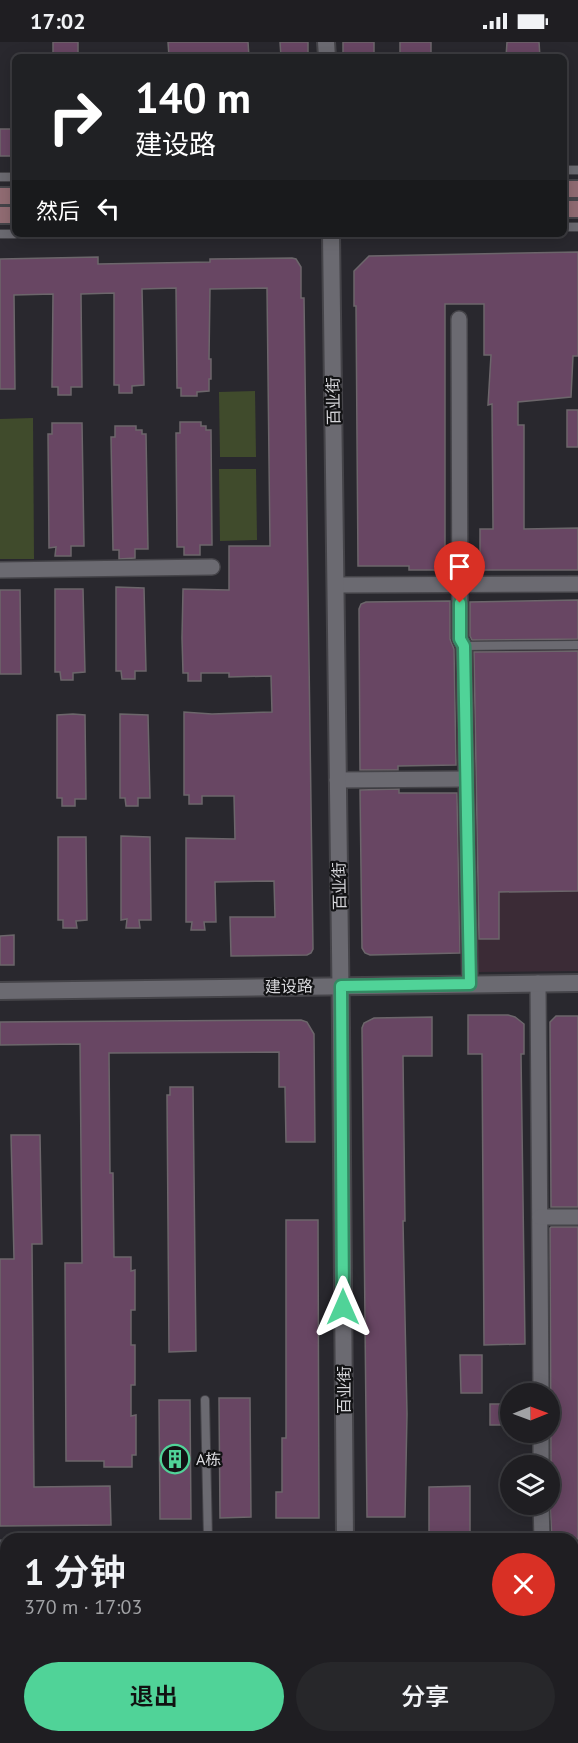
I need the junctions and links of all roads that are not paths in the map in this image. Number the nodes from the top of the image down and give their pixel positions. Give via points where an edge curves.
1 (331, 237) edge
2 (459, 319) dead end
3 (212, 567) dead end
4 (0, 570) edge
5 (578, 584) edge
6 (336, 585) junction
7 (460, 585) junction
8 (578, 645) edge
9 (464, 646) junction
10 (466, 779) junction
11 (337, 780) junction
12 (538, 983) junction
13 (578, 983) edge
14 (470, 984) junction
15 (341, 986) junction
16 (0, 991) edge
17 (540, 1217) junction
18 (578, 1217) edge
19 (541, 1383) edge
20 (205, 1400) dead end
21 (541, 1515) edge
22 (208, 1533) edge
23 (345, 1533) edge
24 (542, 1533) edge

1 - 6 street, 百业街
2 - 7 street
3 - 4 street
5 - 7 street
6 - 7 street
6 - 11 street, 百业街
7 - 9 street via 460,639
8 - 9 lane
9 - 10 street
10 - 11 street
10 - 14 street
11 - 15 street, 百业街
12 - 13 street, 建设路
12 - 14 street, 建设路
12 - 17 street
14 - 15 street, 建设路
15 - 16 street, 建设路
15 - 23 street, 百业街
17 - 18 street
17 - 19 street
20 - 22 lane
21 - 24 street

